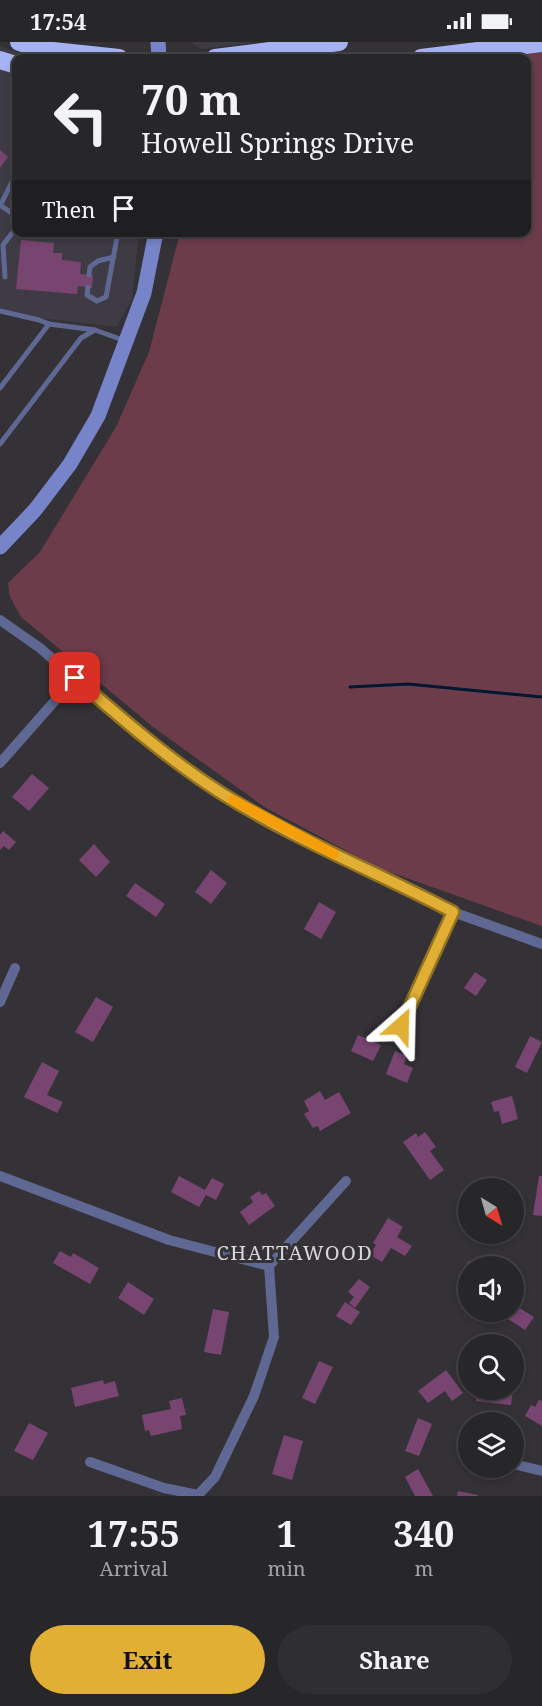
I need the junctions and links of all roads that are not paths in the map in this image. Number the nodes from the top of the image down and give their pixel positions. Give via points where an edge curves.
1 (19, 42) edge
2 (339, 42) edge
3 (542, 43) edge
4 (82, 54) edge
5 (246, 54) edge
6 (453, 54) edge
7 (10, 63) edge
8 (12, 120) edge
9 (12, 182) edge
10 (0, 205) edge
11 (12, 233) edge
12 (117, 237) edge
13 (155, 237) edge
14 (114, 257) junction
15 (89, 275) dead end
16 (5, 277) dead end
17 (88, 287) dead end
18 (0, 311) edge
19 (49, 324) junction
20 (95, 330) junction
21 (127, 340) junction
22 (0, 388) edge
23 (0, 444) edge
24 (0, 548) edge
25 (0, 620) edge
26 (75, 678) junction
27 (0, 763) edge
28 (453, 912) junction
29 (542, 945) edge
30 (15, 968) dead end
31 (0, 1002) edge
32 (401, 1026) dead end
33 (0, 1176) edge
34 (346, 1181) dead end
35 (269, 1266) junction
36 (90, 1462) dead end
37 (524, 1467) edge
38 (542, 1471) edge

1 - 4 highway via 44,50
2 - 5 highway
3 - 6 highway
7 - 8 lane
9 - 10 lane
11 - 16 lane via 3,245
12 - 14 lane
13 - 21 street via 144,293
14 - 15 lane via 98,261 90,267
14 - 17 lane via 106,297 92,299 87,295
18 - 19 lane
19 - 20 lane
19 - 22 lane
20 - 21 lane
20 - 23 lane via 81,338
21 - 24 street via 88,435 35,510
25 - 26 street
26 - 27 street
26 - 28 street via 183,767 219,791 340,858
28 - 29 street
28 - 32 street
30 - 31 street
33 - 35 street via 169,1240
34 - 35 street
35 - 36 street via 274,1337 254,1396 215,1477 198,1495 164,1488
37 - 38 street

